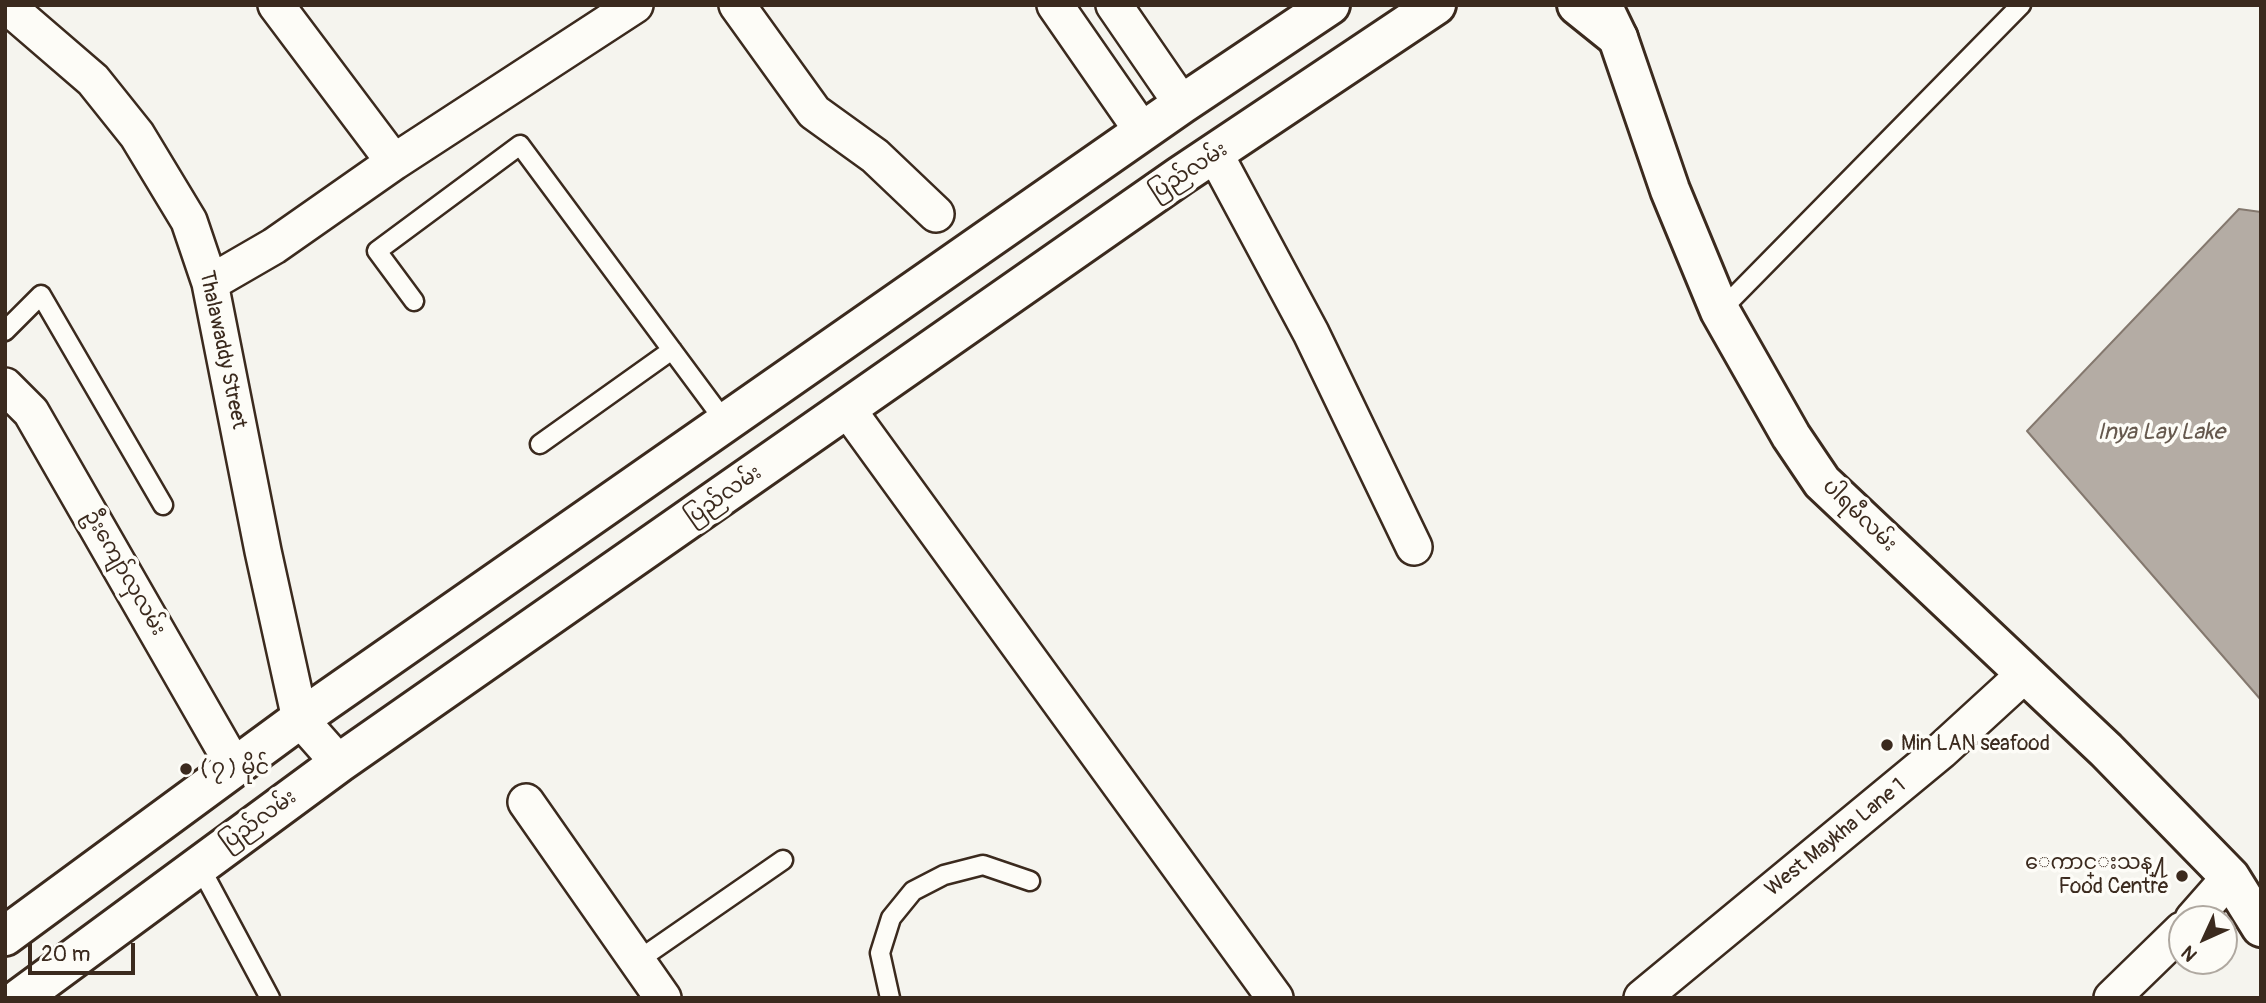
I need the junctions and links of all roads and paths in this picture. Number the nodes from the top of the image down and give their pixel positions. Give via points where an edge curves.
1 (6, 5) edge
2 (276, 5) edge
3 (635, 5) edge
4 (737, 5) edge
5 (1055, 5) edge
6 (1114, 5) edge
7 (1330, 5) edge
8 (1436, 5) edge
9 (1577, 5) edge
10 (2021, 5) edge
11 (1613, 16) edge
12 (1182, 104) junction
13 (1143, 132) junction
14 (1215, 154) junction
15 (394, 162) junction
16 (936, 214) dead end
17 (210, 283) junction
18 (414, 301) dead end
19 (1720, 310) junction
20 (5, 331) edge
21 (672, 350) junction
22 (5, 386) edge
23 (848, 410) junction
24 (726, 423) junction
25 (540, 444) dead end
26 (163, 505) dead end
27 (1414, 547) dead end
28 (2025, 674) junction
29 (300, 719) junction
30 (339, 763) junction
31 (234, 766) junction
32 (526, 802) dead end
33 (783, 860) dead end
34 (199, 865) junction
35 (2230, 877) junction
36 (1030, 881) dead end
37 (2205, 905) edge
38 (2261, 927) edge
39 (5, 936) edge
40 (2168, 944) edge
41 (637, 961) junction
42 (20, 998) edge
43 (270, 998) edge
44 (663, 998) edge
45 (890, 998) edge
46 (1275, 998) edge
47 (1643, 998) edge
48 (2112, 998) edge

1 - 17 street, Thalawaddy Street via 93,80 137,135 189,221
2 - 15 street
3 - 15 street
4 - 16 street via 814,113 874,156
5 - 13 street
6 - 12 street
7 - 12 main road
8 - 14 main road, ပြည်လမ်း
9 - 11 main road
10 - 19 lane
11 - 19 main road, ပါရမီလမ်း via 1670,190
12 - 13 main road
13 - 24 main road
14 - 23 main road, ပြည်လမ်း
14 - 27 street via 1311,332
15 - 17 street via 274,246
17 - 29 street, Thalawaddy Street
18 - 21 lane via 377,251 520,145
19 - 28 main road, ပါရမီလမ်း via 1822,482
20 - 26 lane via 41,295
21 - 24 lane
21 - 25 lane
22 - 31 street, ဦးကျော်လှလမ်း via 31,412
23 - 30 main road, ပြည်လမ်း
23 - 46 street
24 - 29 main road
28 - 35 main road, ပါရမီလမ်း
28 - 47 street, West Maykha Lane 1 via 1941,751
29 - 30 street
29 - 31 main road
30 - 34 main road, ပြည်လမ်း
31 - 39 main road
32 - 41 street
33 - 41 lane
34 - 42 main road, ပြည်လမ်း
34 - 43 lane
35 - 37 street
35 - 38 main road, ပါရမီလမ်း
36 - 45 lane via 983,865 944,875 913,891 891,918 880,953
40 - 48 street
41 - 44 street

